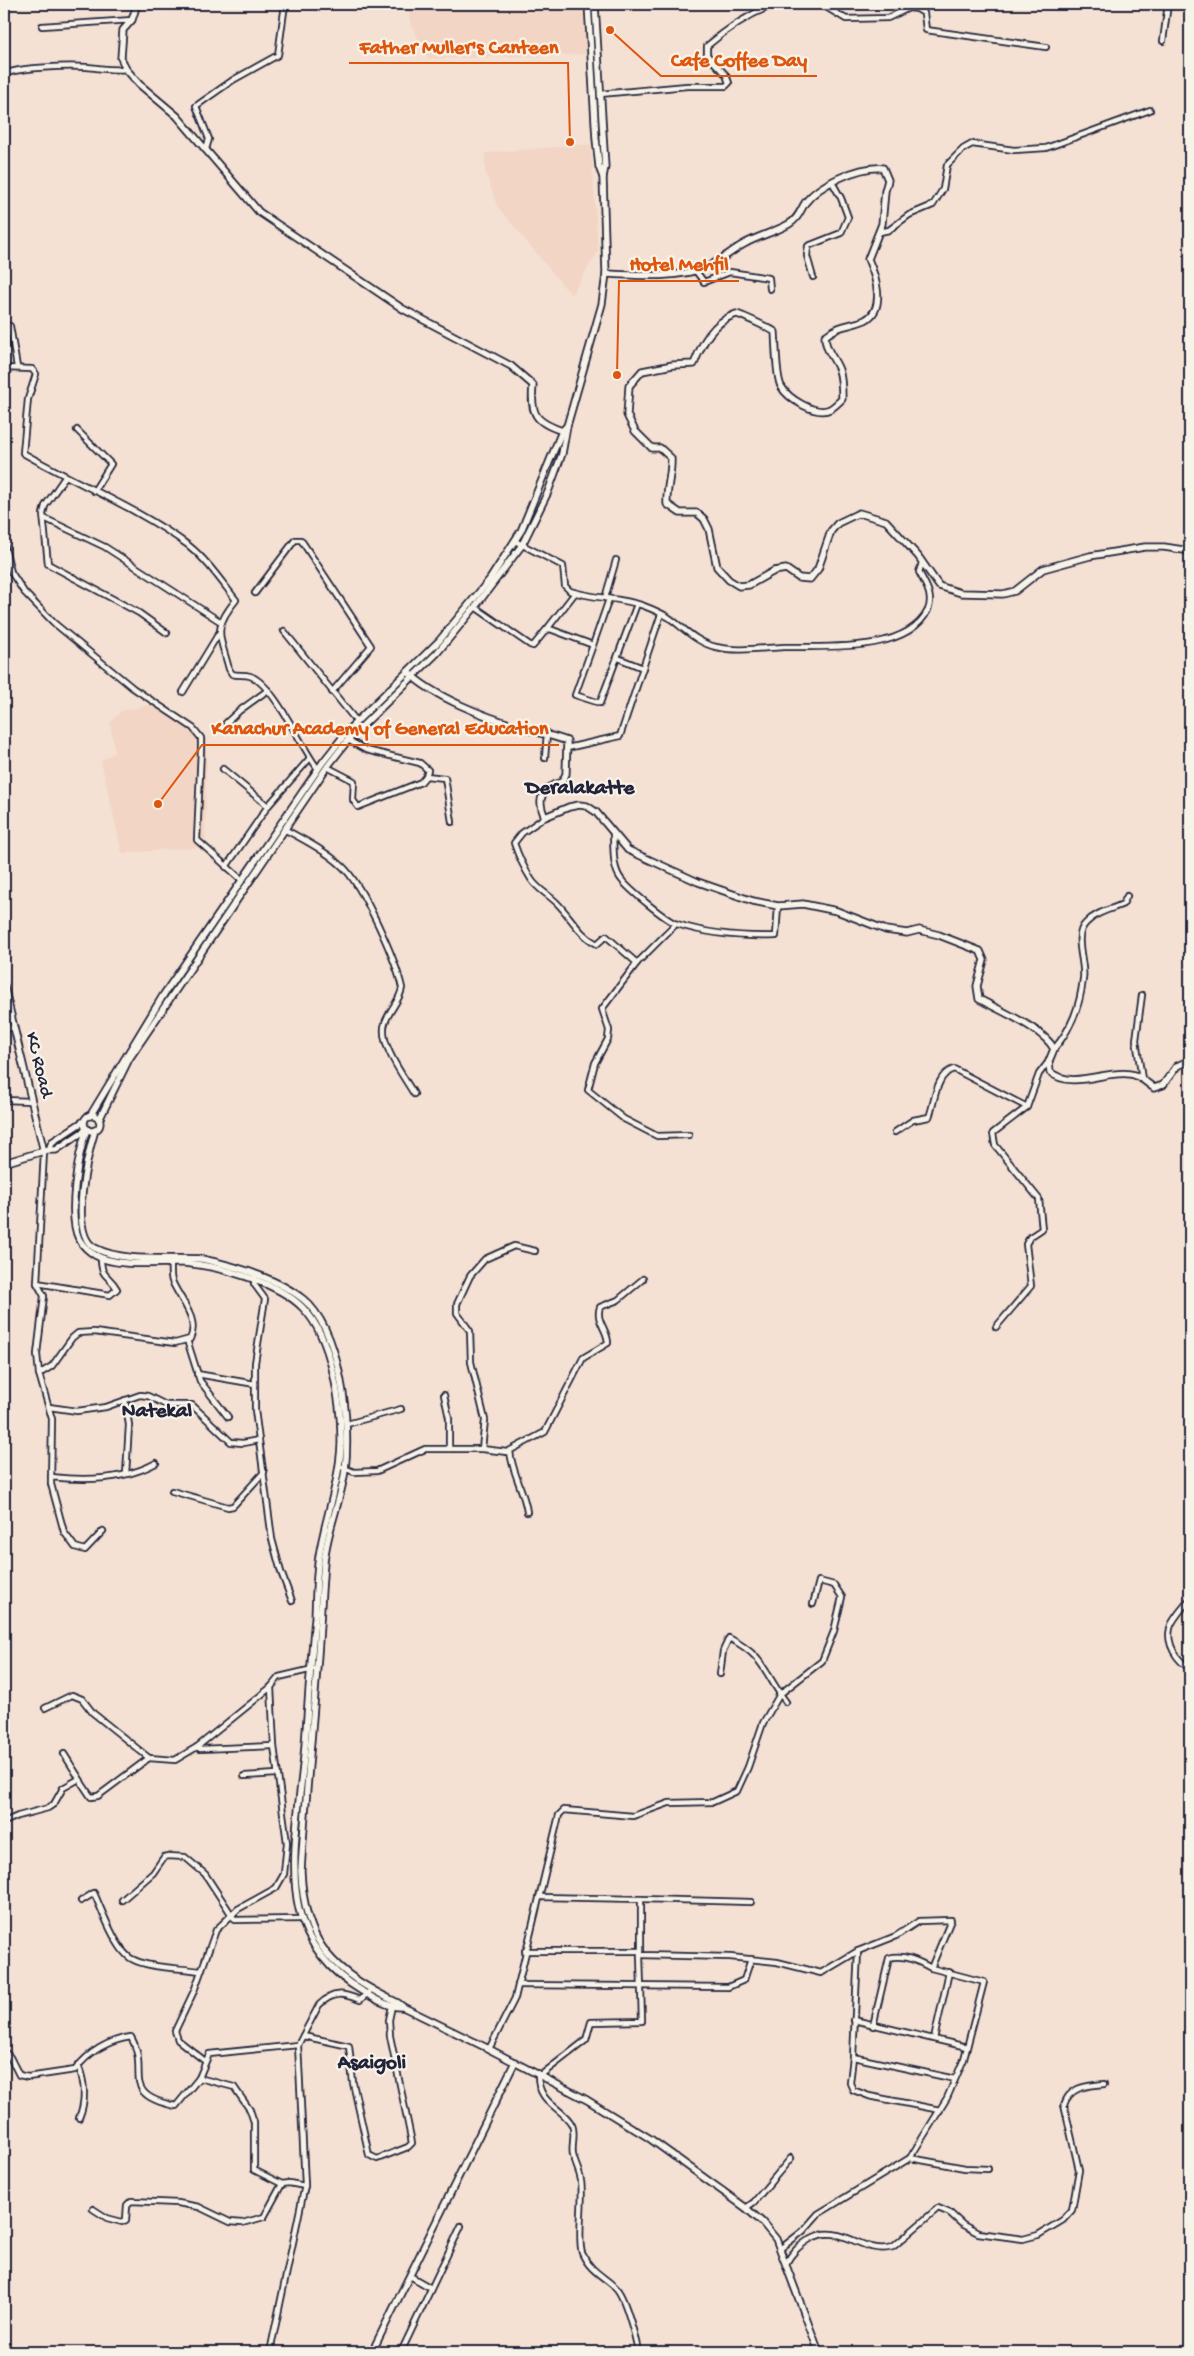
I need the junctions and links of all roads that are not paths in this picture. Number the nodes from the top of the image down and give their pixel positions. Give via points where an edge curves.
1 (137, 4) edge
2 (285, 4) edge
3 (588, 4) edge
4 (595, 4) edge
5 (776, 4) edge
6 (821, 4) edge
7 (1168, 4) edge
8 (132, 20) junction
9 (42, 26) dead end
10 (1163, 42) dead end
11 (1046, 47) dead end
12 (126, 69) junction
13 (4, 74) edge
14 (600, 94) junction
15 (1150, 110) dead end
16 (206, 149) junction
17 (603, 177) junction
18 (832, 182) junction
19 (880, 232) junction
20 (695, 270) junction
21 (606, 274) junction
22 (813, 277) dead end
23 (770, 289) dead end
24 (4, 324) edge
25 (4, 368) edge
26 (17, 368) junction
27 (77, 430) dead end
28 (565, 430) junction
29 (65, 477) junction
30 (94, 491) junction
31 (44, 518) junction
32 (1190, 538) edge
33 (515, 541) junction
34 (4, 544) edge
35 (522, 545) junction
36 (1189, 551) edge
37 (616, 560) dead end
38 (922, 563) junction
39 (255, 593) dead end
40 (575, 593) junction
41 (607, 598) junction
42 (637, 604) junction
43 (475, 607) junction
44 (661, 614) junction
45 (221, 622) junction
46 (284, 630) dead end
47 (546, 630) junction
48 (219, 633) junction
49 (168, 634) dead end
50 (592, 644) junction
51 (618, 658) junction
52 (643, 668) junction
53 (411, 675) junction
54 (268, 690) junction
55 (183, 692) dead end
56 (332, 692) junction
57 (357, 722) junction
58 (226, 723) dead end
59 (548, 733) junction
60 (348, 740) junction
61 (567, 748) junction
62 (310, 758) junction
63 (545, 758) dead end
64 (327, 767) junction
65 (318, 768) junction
66 (223, 769) dead end
67 (426, 776) junction
68 (310, 785) junction
69 (268, 806) junction
70 (545, 817) junction
71 (452, 822) dead end
72 (284, 829) junction
73 (614, 834) junction
74 (226, 867) junction
75 (254, 868) junction
76 (242, 880) junction
77 (1127, 896) dead end
78 (778, 906) junction
79 (676, 924) junction
80 (208, 935) junction
81 (637, 963) junction
82 (4, 986) edge
83 (1142, 995) dead end
84 (13, 1028) junction
85 (4, 1030) edge
86 (1054, 1049) junction
87 (1190, 1060) edge
88 (1049, 1061) junction
89 (1142, 1079) junction
90 (414, 1094) dead end
91 (4, 1100) edge
92 (32, 1101) junction
93 (1027, 1107) junction
94 (90, 1116) junction
95 (99, 1120) junction
96 (84, 1121) junction
97 (87, 1129) junction
98 (95, 1130) junction
99 (895, 1132) dead end
100 (689, 1135) dead end
101 (68, 1142) junction
102 (81, 1149) junction
103 (47, 1151) junction
104 (4, 1163) edge
105 (535, 1251) dead end
106 (101, 1258) junction
107 (171, 1260) junction
108 (255, 1278) junction
109 (643, 1279) dead end
110 (37, 1284) junction
111 (996, 1327) dead end
112 (187, 1340) junction
113 (40, 1374) junction
114 (197, 1374) junction
115 (255, 1384) junction
116 (444, 1394) dead end
117 (125, 1400) junction
118 (49, 1406) junction
119 (401, 1409) dead end
120 (228, 1417) dead end
121 (347, 1424) junction
122 (259, 1440) junction
123 (449, 1449) junction
124 (482, 1449) junction
125 (506, 1452) junction
126 (156, 1463) dead end
127 (339, 1466) junction
128 (345, 1470) junction
129 (264, 1472) junction
130 (126, 1474) junction
131 (51, 1477) junction
132 (172, 1491) dead end
133 (528, 1512) dead end
134 (103, 1531) dead end
135 (1190, 1599) edge
136 (292, 1600) dead end
137 (813, 1604) dead end
138 (1190, 1668) edge
139 (314, 1669) junction
140 (720, 1674) dead end
141 (271, 1687) junction
142 (780, 1694) junction
143 (786, 1702) dead end
144 (45, 1708) dead end
145 (274, 1746) junction
146 (197, 1747) junction
147 (64, 1754) dead end
148 (149, 1758) junction
149 (277, 1774) junction
150 (244, 1776) dead end
151 (79, 1779) junction
152 (4, 1822) edge
153 (539, 1897) junction
154 (641, 1899) junction
155 (122, 1900) dead end
156 (81, 1901) dead end
157 (751, 1902) dead end
158 (231, 1916) junction
159 (302, 1918) junction
160 (525, 1951) junction
161 (858, 1951) junction
162 (641, 1953) junction
163 (751, 1959) junction
164 (931, 1968) junction
165 (200, 1971) junction
166 (949, 1972) junction
167 (518, 1985) junction
168 (641, 1987) junction
169 (369, 1992) junction
170 (392, 2006) junction
171 (403, 2007) junction
172 (854, 2020) junction
173 (873, 2026) junction
174 (303, 2036) junction
175 (934, 2039) junction
176 (298, 2045) junction
177 (968, 2047) junction
178 (489, 2049) junction
179 (4, 2051) edge
180 (853, 2057) junction
181 (205, 2061) junction
182 (514, 2062) junction
183 (78, 2065) junction
184 (539, 2074) junction
185 (199, 2078) junction
186 (955, 2079) junction
187 (1104, 2084) dead end
188 (940, 2110) junction
189 (79, 2118) dead end
190 (791, 2158) dead end
191 (910, 2158) junction
192 (988, 2169) dead end
193 (282, 2184) junction
194 (305, 2186) junction
195 (746, 2208) junction
196 (93, 2209) dead end
197 (461, 2226) dead end
198 (780, 2249) junction
199 (786, 2264) junction
200 (410, 2276) junction
201 (431, 2288) junction
202 (270, 2352) edge
203 (372, 2352) edge
204 (401, 2352) edge
205 (638, 2352) edge
206 (819, 2352) edge

1 - 8 main road
2 - 16 street via 278,55 233,80 196,106 210,139
3 - 17 main road via 596,139
4 - 14 main road
5 - 14 street via 763,8 707,46 707,55 726,75 729,83 726,86
6 - 11 street via 846,19 888,18 908,8 917,9 924,13 926,30
7 - 10 street
8 - 9 street
8 - 12 main road via 123,30 121,58
12 - 13 street via 85,67
12 - 16 main road via 177,116
14 - 17 main road
15 - 19 street via 1046,148 1014,150 972,144 962,148 947,164 943,189 933,205 909,215 890,230
16 - 28 main road via 259,212 403,309 511,366 533,386 533,413 547,425
17 - 21 main road
18 - 19 main road via 874,167 883,168 888,180
18 - 20 main road via 811,198 791,224 744,244 706,268
18 - 22 street via 848,217 841,233 808,246 807,256
19 - 38 main road via 868,259 877,288 876,308 866,319 843,324 825,336 825,345 839,370 842,384 842,399 829,410 810,409 781,386 775,332 736,314 706,336 692,365 642,371 629,386 626,415 644,441 652,448 660,448 671,458 667,504 680,512 697,513 704,519 717,567 739,586 786,569 799,578 810,579 818,569 831,531 838,523 859,513 886,520
20 - 21 main road via 647,276
20 - 23 street via 704,282 730,272 769,278
21 - 28 main road via 595,331
24 - 26 street via 10,326
25 - 26 street
26 - 29 street via 32,368 36,374 28,398 23,453
27 - 30 street via 111,464
28 - 33 main road
28 - 35 main road via 548,492
29 - 30 street
29 - 31 street via 45,506
30 - 45 street via 173,536 202,558 236,600
31 - 45 street via 105,547
31 - 49 street via 48,564 139,613
32 - 36 street
33 - 35 street
33 - 53 main road via 462,615
34 - 74 street via 11,572 24,592 54,623 133,688 188,723 199,734 197,840
35 - 40 street via 563,566 565,586
35 - 43 main road
36 - 38 main road via 1145,547 1058,563 1034,574 1022,587 1003,594 961,593 939,586
37 - 41 street
38 - 44 street via 919,572 930,594 928,610 915,627 881,641 833,647 716,647 691,635
39 - 56 street via 295,540 301,540 371,644 370,650
40 - 41 street
40 - 47 street
41 - 42 street
41 - 50 street
42 - 44 street
42 - 51 street
43 - 47 street via 530,646
43 - 53 main road via 437,653
44 - 52 street
45 - 48 street
46 - 56 street
47 - 50 street via 556,630
48 - 54 street via 232,674 249,675
48 - 55 street
50 - 51 street via 575,695 600,703
51 - 52 street
52 - 61 street via 620,736
53 - 57 main road
53 - 59 main road via 454,702 519,727
53 - 60 main road
54 - 58 street
54 - 62 street
56 - 57 street
57 - 65 main road
59 - 61 main road via 567,741
59 - 63 street
60 - 64 main road
60 - 67 street via 366,750 420,763 428,770
61 - 70 main road via 566,774 562,782 550,785 540,798
62 - 65 street
62 - 69 street
64 - 67 street via 354,781 353,800 358,807 421,782
64 - 68 main road
65 - 68 main road
66 - 69 street
67 - 71 street via 445,778
68 - 72 main road
68 - 75 main road
69 - 74 street
70 - 73 main road via 570,807 587,806
70 - 81 street via 522,833 514,843 530,879 557,903 579,932 597,944 606,936
72 - 75 main road
72 - 90 street via 328,854 344,868 355,882 387,944 402,988 384,1023 384,1033 392,1058
73 - 78 main road via 628,850 698,882
73 - 79 street via 614,861 620,878
74 - 76 street
75 - 76 main road
75 - 80 main road
76 - 80 main road
77 - 86 street via 1123,904 1101,912 1085,923 1081,931 1084,978 1072,1025
78 - 79 street via 776,936 746,937
78 - 86 main road via 803,904 837,911 886,930 907,933 919,930 980,951 984,960 977,986 979,999 1044,1037
79 - 81 street
80 - 94 main road via 132,1043
80 - 95 main road via 129,1058
81 - 100 street via 602,1009 609,1030 608,1039 588,1090 624,1119 657,1136
82 - 84 main road, KC Road
83 - 89 street via 1136,1040
84 - 85 street
84 - 92 main road, KC Road
86 - 88 main road
87 - 89 main road via 1177,1066 1163,1085 1154,1088
88 - 89 main road via 1050,1072 1066,1079 1131,1074
88 - 93 street via 1039,1074
91 - 92 street
92 - 103 main road, KC Road
93 - 99 street via 954,1069 942,1078 929,1117 913,1120
93 - 111 street via 993,1133 995,1145 1040,1199 1042,1229 1026,1244 1031,1286
94 - 95 main road
94 - 96 main road
95 - 98 main road
96 - 97 main road
96 - 103 main road via 52,1142
97 - 98 main road
97 - 101 main road
97 - 102 main road
98 - 107 main road via 82,1208 83,1231 88,1242 112,1254
101 - 102 main road via 76,1143
101 - 103 main road via 56,1150
102 - 106 main road via 75,1201 76,1230 86,1249
103 - 104 main road
103 - 110 street
105 - 124 street via 514,1246 485,1259 470,1276 457,1304 457,1312 470,1331 470,1362 485,1420
106 - 107 main road
106 - 110 street via 105,1278 117,1289 110,1295
107 - 108 main road
107 - 112 street via 172,1279 193,1320 194,1330
108 - 115 street via 254,1284 265,1299
108 - 121 main road via 292,1292 317,1316 338,1371
108 - 127 main road via 302,1307 315,1323 338,1402
109 - 125 street via 618,1300 600,1307 599,1319 608,1343 583,1358 545,1432
110 - 113 street via 44,1296 37,1354
112 - 113 street via 175,1343 94,1332 78,1333 52,1366
112 - 114 street
113 - 118 street
114 - 115 street
114 - 120 street
115 - 122 street
116 - 123 street via 449,1418
117 - 118 street via 106,1407 76,1411
117 - 122 street via 140,1395 166,1405 192,1405 231,1442
117 - 130 street via 129,1425
118 - 131 street via 52,1419
119 - 121 street
121 - 128 main road
122 - 129 street
123 - 124 street
123 - 128 street via 425,1449 377,1471
124 - 125 street
125 - 133 street via 510,1451 511,1466 526,1498
126 - 130 street via 140,1472
127 - 128 street
127 - 139 main road via 318,1560
128 - 139 main road via 324,1559
129 - 132 street via 233,1506
129 - 136 street via 272,1539
130 - 131 street via 82,1480
131 - 134 street via 64,1532 75,1547 85,1550
135 - 138 street via 1170,1627 1170,1640 1179,1660
137 - 142 street via 819,1581 834,1585 842,1597 834,1631 822,1661
139 - 141 street via 279,1677
139 - 159 main road via 296,1856 296,1885
139 - 169 main road via 302,1862 304,1901 310,1926 325,1952
140 - 142 street via 723,1651 729,1638 747,1647 759,1659
141 - 145 street
141 - 146 street
142 - 143 street
142 - 153 street via 763,1723 737,1791 713,1802 669,1803 633,1816 564,1810 558,1815
144 - 148 street via 72,1695 82,1698 93,1713
145 - 146 street
145 - 149 street
146 - 148 street via 175,1760
147 - 151 street
148 - 151 street via 98,1796 91,1797
149 - 150 street
149 - 158 street via 287,1843 284,1874 276,1888
151 - 152 street via 63,1788 48,1808
153 - 154 street
153 - 160 street
154 - 157 street
154 - 162 street
155 - 158 street via 153,1874 164,1857 186,1857 206,1874
156 - 165 street via 94,1893 130,1959
158 - 159 street via 234,1920 247,1921
158 - 165 street via 216,1930
159 - 169 main road via 322,1957 344,1980
160 - 162 street
160 - 167 street
161 - 163 street via 822,1973
161 - 164 street via 896,1936 919,1921 951,1920
161 - 172 street
162 - 163 street
162 - 168 street
163 - 168 street via 744,1980 728,1988
164 - 166 street
164 - 173 street via 916,1960 896,1956 889,1958
165 - 181 street via 175,2031 178,2040
166 - 175 street
166 - 177 street via 984,1982
167 - 168 street
167 - 178 street via 515,1998
168 - 184 street via 642,2021 591,2022 586,2040
169 - 170 main road
169 - 171 main road
169 - 174 street via 360,2000 347,1994 324,2000
170 - 171 main road
170 - 174 street via 390,2036 412,2143 377,2159 369,2155 353,2083 349,2046
171 - 178 main road
172 - 173 street
172 - 180 street
173 - 175 street
174 - 176 street
175 - 177 street
176 - 181 street via 209,2054
176 - 194 street
177 - 186 street
178 - 182 main road
179 - 183 street via 19,2075 28,2077 74,2070
180 - 186 street
180 - 188 street via 850,2083 854,2090
181 - 185 street
182 - 184 main road
182 - 200 main road
183 - 185 street via 82,2059 114,2039 131,2037 135,2044 140,2087 148,2098 176,2106
183 - 189 street via 83,2083 83,2107
184 - 195 main road via 649,2138
184 - 205 street via 544,2097 573,2128 573,2155 581,2180 582,2252 592,2270 622,2297
185 - 193 street via 234,2086 254,2122 254,2170
186 - 188 street
187 - 199 street via 1076,2088 1066,2097 1065,2112 1079,2170 1072,2210 1063,2220 1038,2235 1023,2239 978,2233 938,2208 893,2247 868,2246 834,2232 820,2234 793,2252
188 - 191 street
190 - 195 street
191 - 192 street
191 - 198 street via 818,2214 804,2231
193 - 194 street
193 - 196 street via 264,2217 242,2222 224,2221 199,2207 178,2203 131,2201 127,2205 126,2220 122,2222
194 - 202 street
195 - 198 main road via 762,2222
197 - 201 street
198 - 199 main road
199 - 206 main road
200 - 201 street
200 - 203 main road
201 - 204 street

